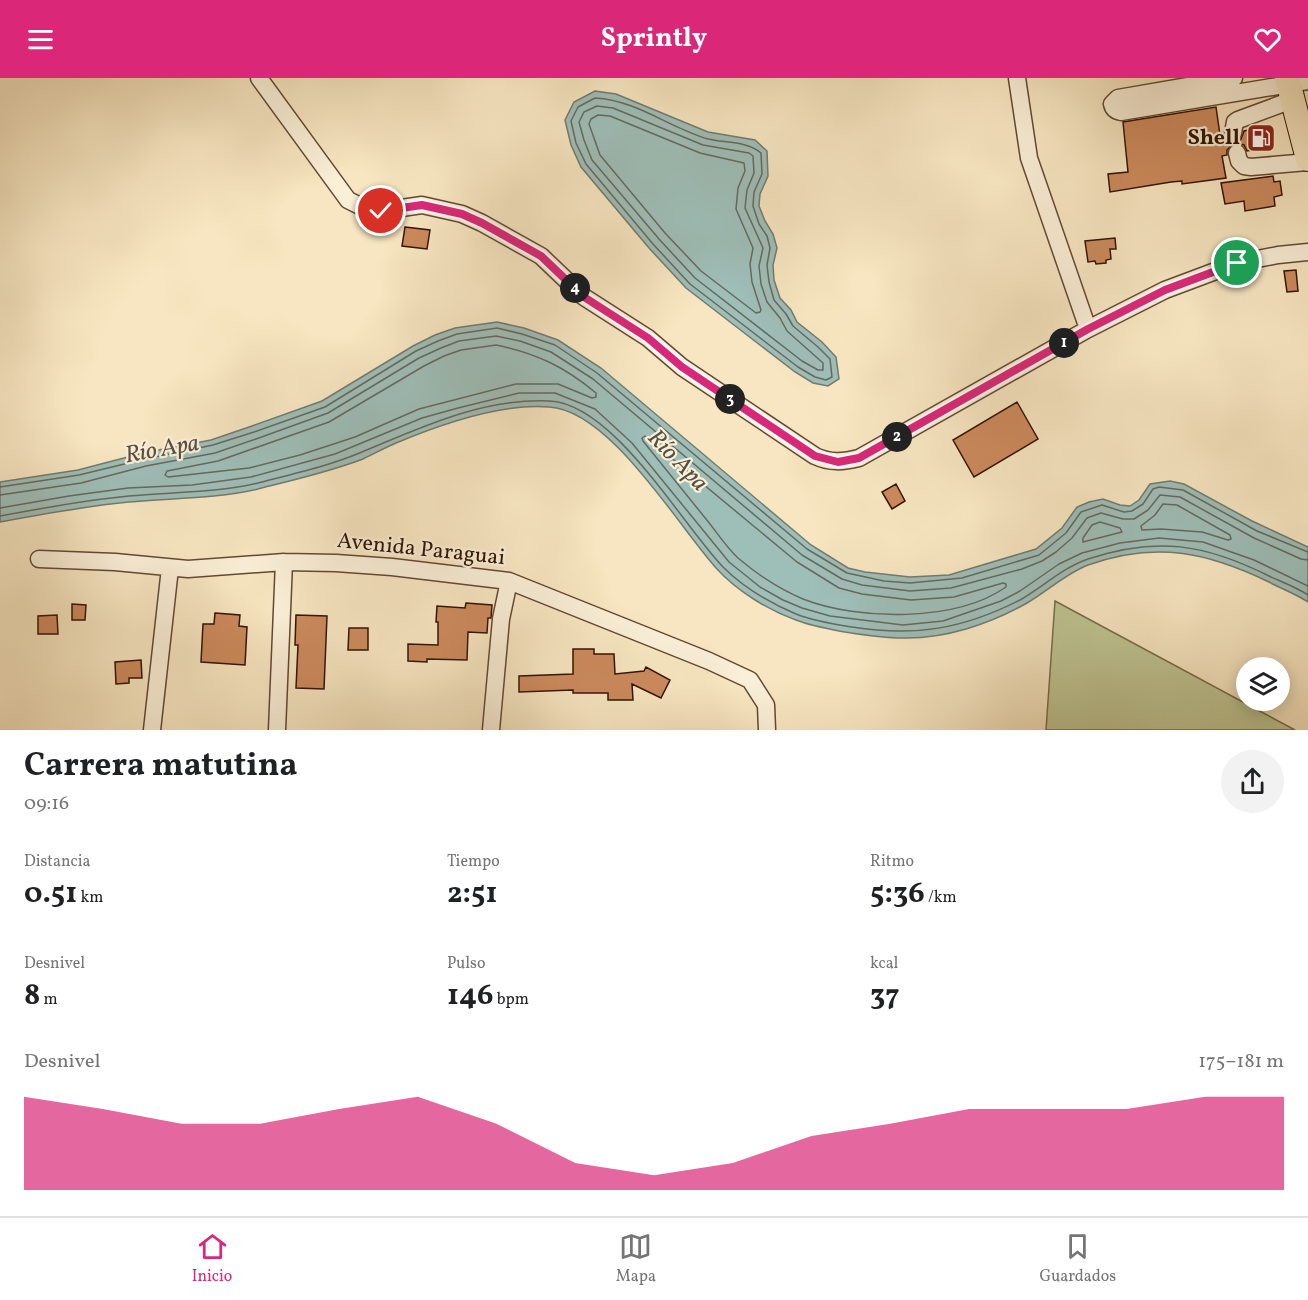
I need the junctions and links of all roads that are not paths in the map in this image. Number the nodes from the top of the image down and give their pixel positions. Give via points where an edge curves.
1 (259, 78) edge
2 (1017, 78) edge
3 (1234, 78) edge
4 (1294, 85) edge
5 (1233, 133) dead end
6 (1237, 153) dead end
7 (1308, 160) edge
8 (1308, 252) edge
9 (1088, 329) junction
10 (39, 559) dead end
11 (284, 562) junction
12 (170, 568) junction
13 (509, 581) junction
14 (152, 730) edge
15 (277, 730) edge
16 (491, 730) edge
17 (768, 730) edge

1 - 9 street via 348,200 381,211 422,205 482,223 541,256 584,297 822,459 838,462 859,458
2 - 9 street via 1029,158
3 - 4 street via 1118,98 1112,104 1120,112
4 - 5 street via 1238,120
4 - 7 highway
6 - 7 street via 1244,166 1251,167
8 - 9 street via 1237,263 1165,290
10 - 12 street, Avenida Paraguai
11 - 12 street, Avenida Paraguai
11 - 13 street, Avenida Paraguai via 392,567
11 - 15 street
12 - 14 street
13 - 16 street via 501,619
13 - 17 street, Avenida Paraguai via 750,680 766,705

